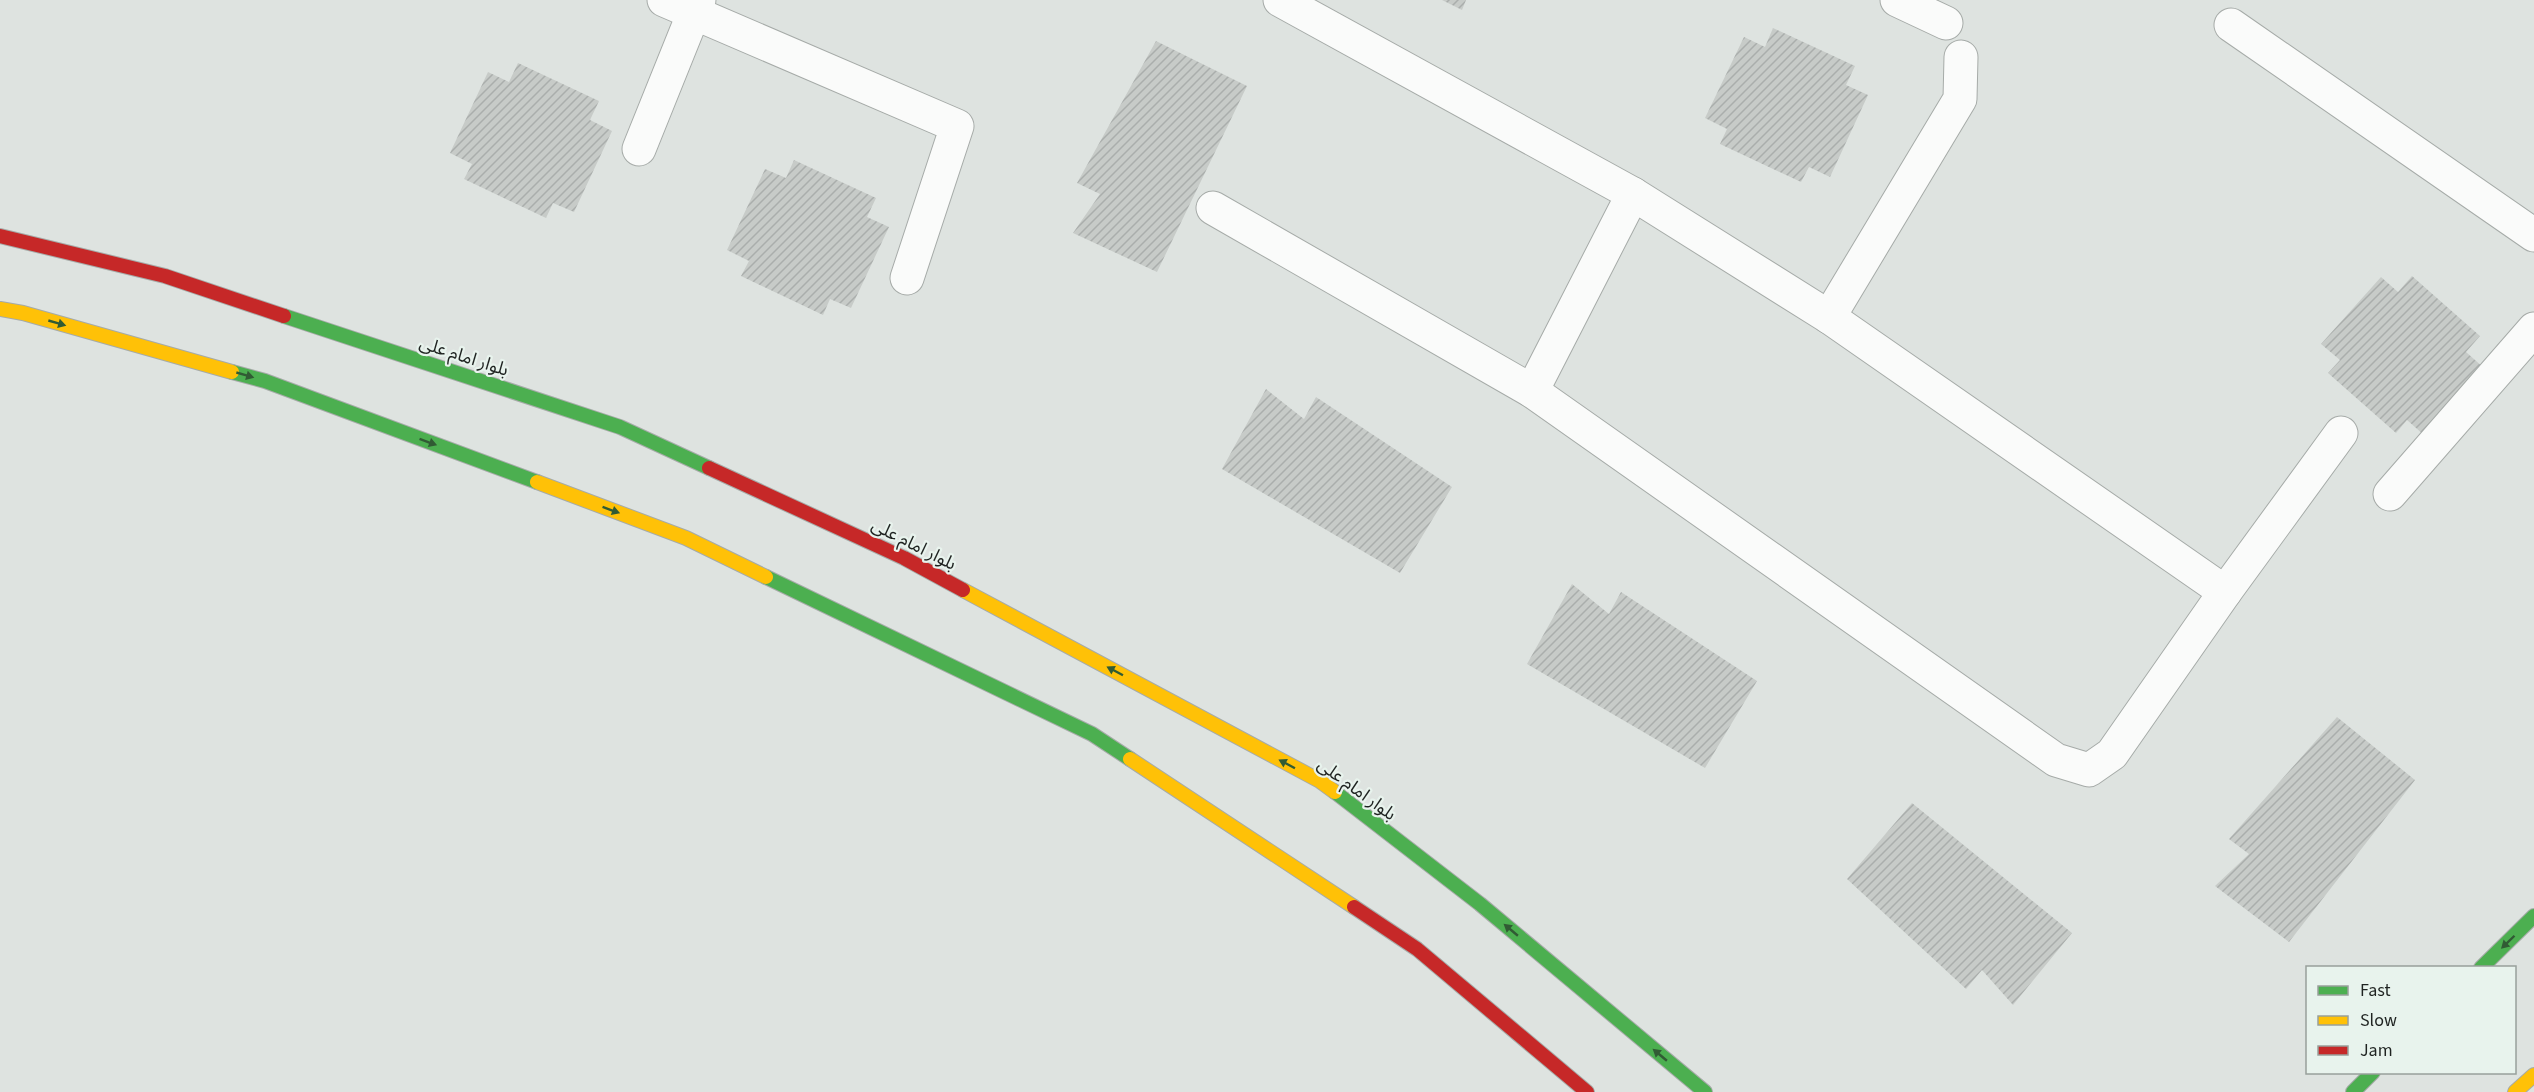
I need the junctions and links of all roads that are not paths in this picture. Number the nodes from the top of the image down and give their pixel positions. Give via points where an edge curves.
1 (664, 0) edge
2 (1280, 0) edge
3 (1897, 0) edge
4 (696, 7) edge
5 (1946, 23) dead end
6 (2231, 25) dead end
7 (1961, 57) dead end
8 (639, 149) dead end
9 (1633, 194) junction
10 (1213, 208) dead end
11 (2534, 235) edge
12 (0, 236) edge
13 (907, 278) dead end
14 (0, 309) edge
15 (1829, 317) junction
16 (2534, 329) edge
17 (1532, 391) junction
18 (2341, 433) dead end
19 (2390, 494) dead end
20 (2225, 592) junction
21 (2534, 916) edge
22 (2483, 966) edge
23 (2371, 1074) edge
24 (2534, 1075) edge
25 (1587, 1092) edge
26 (1705, 1092) edge
27 (2353, 1092) edge
28 (2516, 1092) edge

1 - 4 street
2 - 9 street
3 - 5 street
4 - 8 street
4 - 13 street via 957,126
6 - 11 street
7 - 15 street via 1960,99
9 - 15 street
9 - 17 street
10 - 17 street
26 -> 12 main road, بلوار امام علی via 1480,904 1320,781 904,558 620,427 165,276
14 -> 25 main road via 265,381 686,538 1092,734 1417,949
15 - 20 street
16 - 19 street
17 - 20 street via 2056,760 2088,770 2112,754
18 - 20 street
21 -> 22 main road
23 - 27 main road
24 - 28 main road

